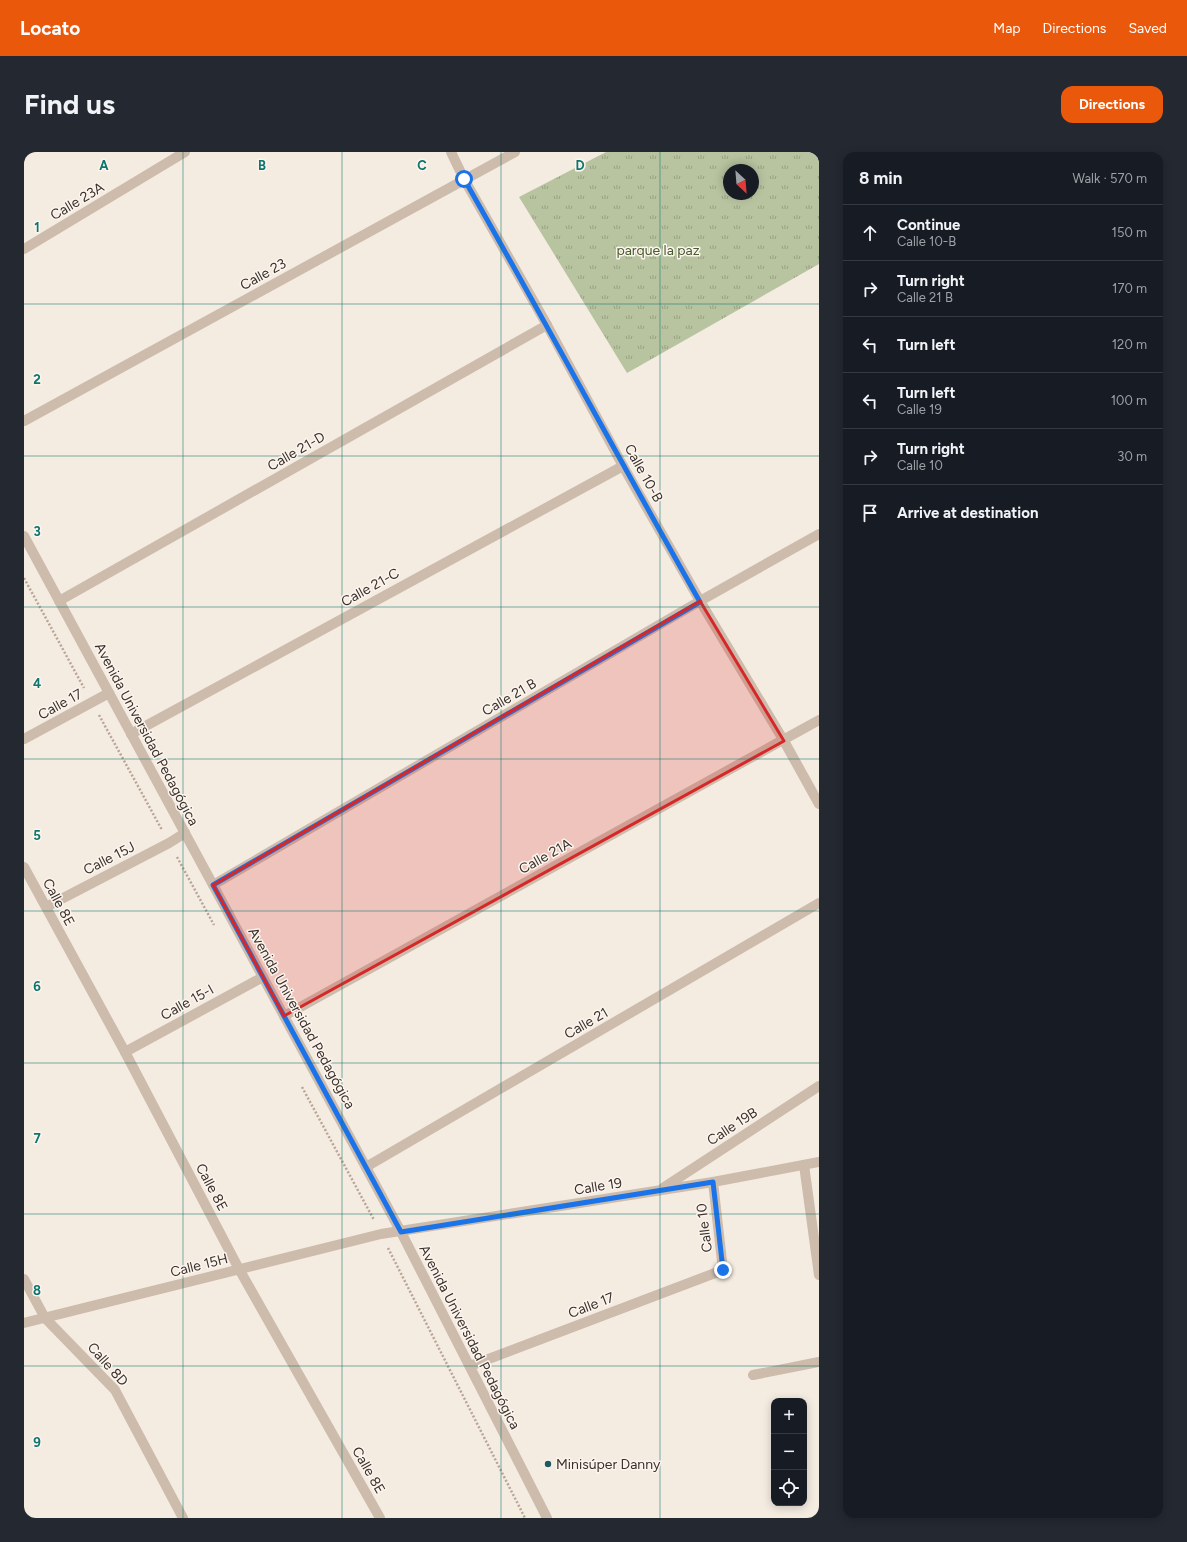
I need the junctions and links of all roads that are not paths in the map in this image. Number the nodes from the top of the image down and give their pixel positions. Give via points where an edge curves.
1 (185, 152) edge
2 (451, 152) edge
3 (515, 152) edge
4 (464, 179) junction
5 (24, 249) edge
6 (547, 325) junction
7 (24, 421) edge
8 (623, 466) junction
9 (819, 534) edge
10 (24, 538) edge
11 (59, 601) junction
12 (700, 602) junction
13 (109, 693) junction
14 (819, 720) edge
15 (131, 734) junction
16 (24, 739) edge
17 (784, 741) junction
18 (819, 804) edge
19 (185, 833) junction
20 (24, 867) edge
21 (213, 885) junction
22 (819, 903) edge
23 (46, 907) junction
24 (263, 977) junction
25 (284, 1016) junction
26 (125, 1052) junction
27 (819, 1086) edge
28 (819, 1162) edge
29 (804, 1165) junction
30 (366, 1167) junction
31 (713, 1182) junction
32 (661, 1190) junction
33 (401, 1232) junction
34 (381, 1234) joint
35 (239, 1269) junction
36 (723, 1270) joint
37 (819, 1275) edge
38 (24, 1279) edge
39 (45, 1318) junction
40 (24, 1323) edge
41 (819, 1362) edge
42 (470, 1366) junction
43 (753, 1375) dead end
44 (183, 1518) edge
45 (380, 1518) edge
46 (547, 1518) edge

1 - 5 street, Calle 23A
2 - 4 street, Calle 10-B
3 - 4 street, Calle 23
4 - 6 street, Calle 10-B
4 - 7 street, Calle 23
6 - 8 street, Calle 10-B
6 - 11 street, Calle 21-D
8 - 12 street, Calle 10-B
8 - 15 street, Calle 21-C
9 - 12 street, Calle 21 B
10 - 11 street, Avenida Universidad Pedagógica
11 - 13 street, Avenida Universidad Pedagógica
12 - 17 street, Calle 10-B
12 - 21 street, Calle 21 B
13 - 15 street, Avenida Universidad Pedagógica
13 - 16 street, Calle 17
14 - 17 street, Calle 21A
15 - 19 street, Avenida Universidad Pedagógica
17 - 18 street, Calle 10-B
17 - 25 street, Calle 21A
19 - 21 street, Avenida Universidad Pedagógica
19 - 23 street, Calle 15J
20 - 23 street, Calle 8E
21 - 24 street, Avenida Universidad Pedagógica
22 - 30 street, Calle 21
23 - 26 street, Calle 8E
24 - 25 street, Avenida Universidad Pedagógica
24 - 26 street, Calle 15-I
25 - 30 street, Avenida Universidad Pedagógica
26 - 35 street, Calle 8E
27 - 32 street, Calle 19B
28 - 29 street, Calle 19
29 - 31 street, Calle 19
29 - 37 street
30 - 33 street, Avenida Universidad Pedagógica
31 - 32 street, Calle 19
31 - 36 street, Calle 10
32 - 33 street, Calle 19
33 - 34 street, Calle 19
33 - 42 street, Avenida Universidad Pedagógica
34 - 35 street, Calle 15H
35 - 39 street, Calle 15H
35 - 45 street, Calle 8E
36 - 42 street, Calle 17
38 - 39 street, Calle 8D
39 - 40 street, Calle 15H
39 - 44 street, Calle 8D via 115,1390
41 - 43 street
42 - 46 street, Avenida Universidad Pedagógica

